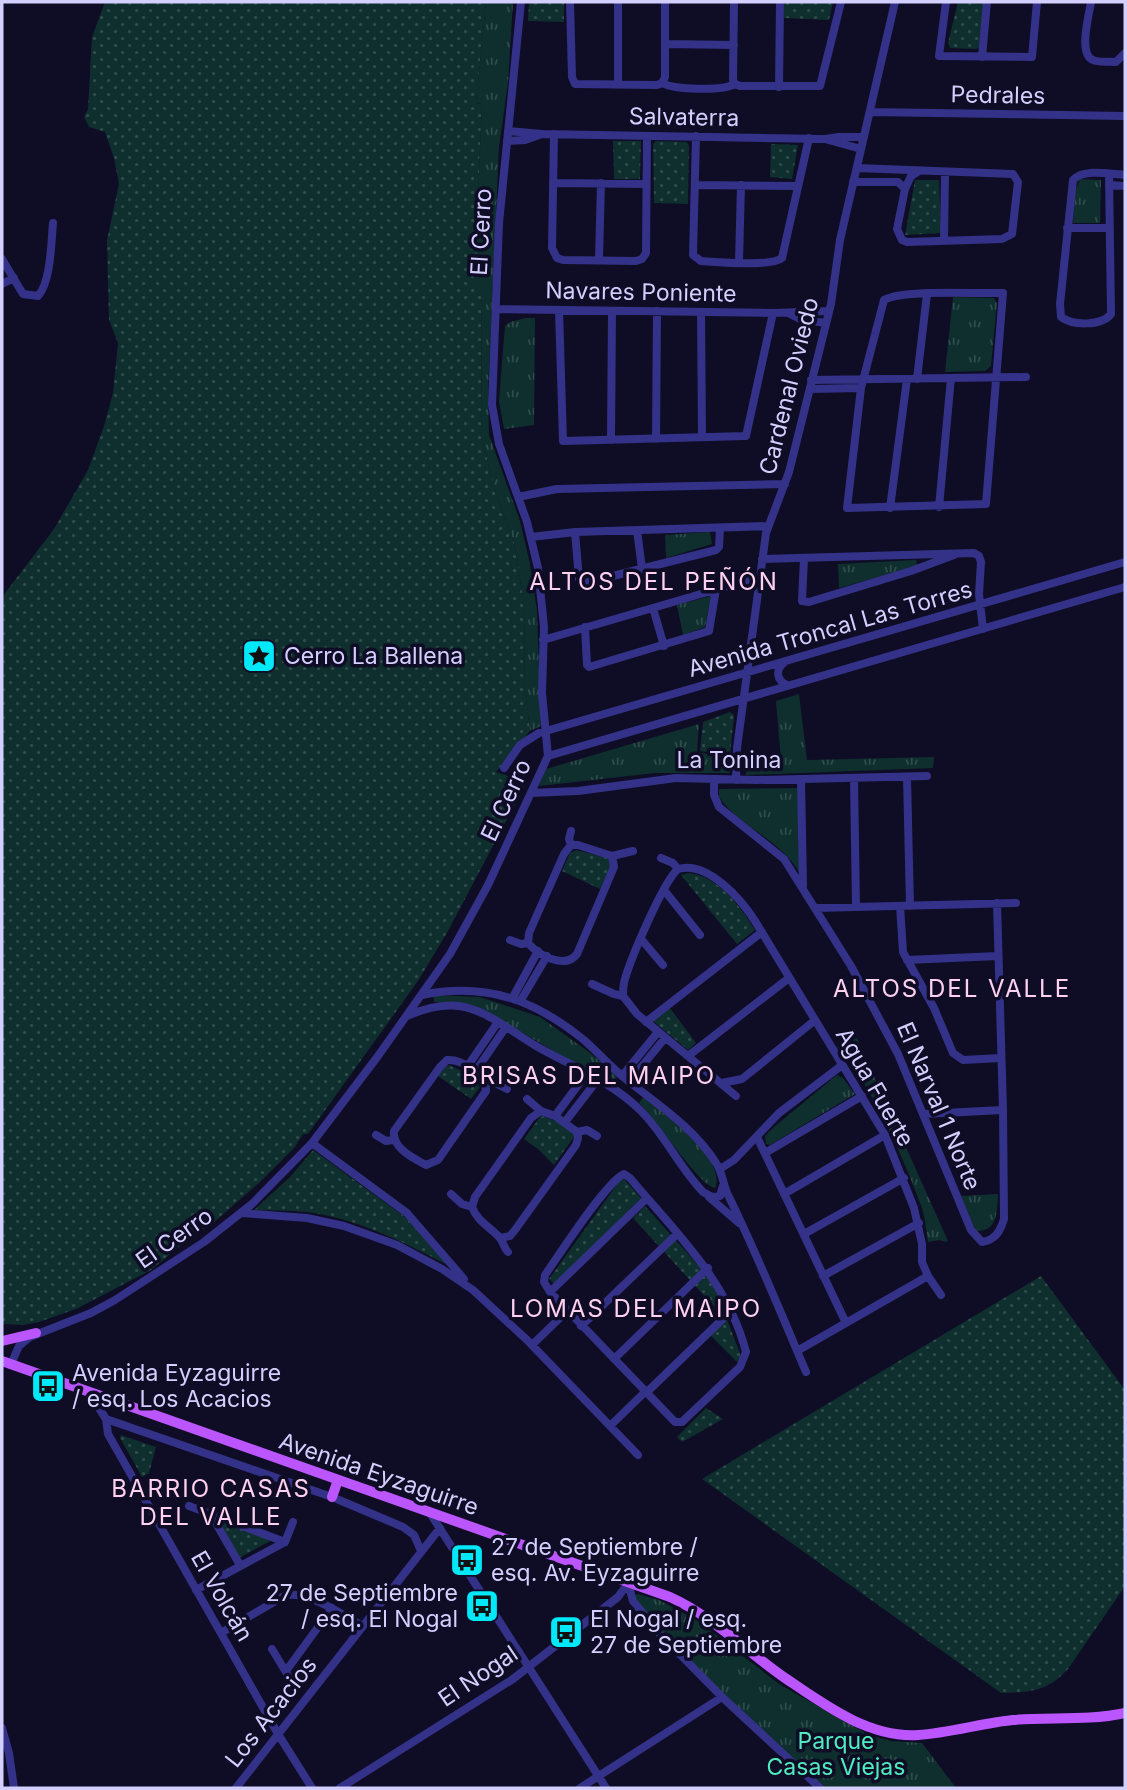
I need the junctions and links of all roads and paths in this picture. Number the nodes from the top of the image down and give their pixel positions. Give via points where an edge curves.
1 (520, 2) edge
2 (570, 2) edge
3 (618, 2) edge
4 (665, 2) edge
5 (734, 2) edge
6 (780, 2) edge
7 (841, 2) edge
8 (895, 2) edge
9 (946, 2) edge
10 (987, 2) edge
11 (1037, 2) edge
12 (1091, 2) edge
13 (665, 44) junction
14 (734, 45) junction
15 (1124, 55) edge
16 (982, 57) junction
17 (662, 83) junction
18 (735, 84) junction
19 (618, 85) junction
20 (779, 87) junction
21 (870, 112) junction
22 (1125, 116) edge
23 (508, 131) junction
24 (542, 134) junction
25 (554, 134) junction
26 (647, 136) junction
27 (696, 136) junction
28 (864, 137) junction
29 (809, 138) junction
30 (825, 139) junction
31 (507, 141) junction
32 (861, 149) junction
33 (857, 168) junction
34 (919, 171) junction
35 (945, 172) junction
36 (1109, 174) junction
37 (1125, 175) edge
38 (853, 182) junction
39 (554, 183) junction
40 (601, 183) junction
41 (646, 184) junction
42 (695, 185) junction
43 (741, 185) junction
44 (1109, 185) junction
45 (797, 186) junction
46 (1125, 186) edge
47 (905, 189) junction
48 (53, 223) dead end
49 (1067, 228) junction
50 (1108, 228) junction
51 (944, 240) junction
52 (2, 259) edge
53 (599, 260) junction
54 (739, 262) junction
55 (14, 278) junction
56 (2, 284) edge
57 (927, 294) junction
58 (496, 309) junction
59 (559, 310) junction
60 (612, 311) junction
61 (829, 311) junction
62 (657, 312) junction
63 (701, 312) junction
64 (786, 312) junction
65 (772, 313) junction
66 (826, 323) junction
67 (1027, 377) dead end
68 (951, 378) junction
69 (996, 378) junction
70 (907, 379) junction
71 (917, 379) junction
72 (811, 384) junction
73 (862, 384) junction
74 (702, 437) junction
75 (656, 439) junction
76 (611, 440) junction
77 (785, 484) junction
78 (519, 497) junction
79 (939, 507) junction
80 (890, 508) junction
81 (768, 526) junction
82 (720, 528) junction
83 (637, 530) junction
84 (575, 532) junction
85 (531, 537) junction
86 (957, 553) junction
87 (804, 558) junction
88 (762, 559) junction
89 (1125, 562) edge
90 (642, 569) junction
91 (759, 577) junction
92 (1125, 587) edge
93 (716, 589) junction
94 (979, 605) junction
95 (653, 608) junction
96 (585, 628) junction
97 (983, 629) junction
98 (543, 640) junction
99 (664, 646) junction
100 (785, 662) junction
101 (748, 673) junction
102 (787, 685) junction
103 (743, 698) junction
104 (545, 732) junction
105 (548, 756) junction
106 (504, 768) dead end
107 (927, 776) dead end
108 (906, 777) junction
109 (854, 778) junction
110 (714, 779) junction
111 (801, 779) junction
112 (736, 780) junction
113 (531, 793) junction
114 (571, 831) dead end
115 (571, 845) junction
116 (633, 852) dead end
117 (612, 856) junction
118 (661, 858) dead end
119 (678, 869) junction
120 (803, 889) junction
121 (664, 890) junction
122 (997, 903) junction
123 (1016, 903) dead end
124 (900, 906) junction
125 (910, 906) junction
126 (856, 907) junction
127 (815, 908) junction
128 (762, 932) junction
129 (700, 935) dead end
130 (641, 939) junction
131 (510, 940) dead end
132 (528, 943) junction
133 (538, 951) junction
134 (547, 956) junction
135 (998, 956) junction
136 (906, 960) junction
137 (663, 965) dead end
138 (789, 978) junction
139 (432, 981) junction
140 (592, 984) dead end
141 (444, 991) junction
142 (422, 995) junction
143 (623, 996) junction
144 (517, 999) junction
145 (407, 1016) junction
146 (814, 1021) junction
147 (646, 1022) junction
148 (502, 1025) junction
149 (661, 1035) junction
150 (688, 1056) junction
151 (1001, 1058) junction
152 (841, 1066) junction
153 (471, 1070) junction
154 (587, 1073) junction
155 (598, 1079) junction
156 (626, 1079) junction
157 (723, 1083) junction
158 (486, 1084) junction
159 (507, 1089) dead end
160 (736, 1096) dead end
161 (862, 1096) junction
162 (527, 1099) dead end
163 (1003, 1110) junction
164 (541, 1111) junction
165 (924, 1114) junction
166 (555, 1116) junction
167 (565, 1122) junction
168 (577, 1132) junction
169 (376, 1135) dead end
170 (885, 1135) junction
171 (597, 1136) dead end
172 (757, 1137) junction
173 (395, 1141) junction
174 (312, 1143) junction
175 (765, 1153) junction
176 (720, 1169) junction
177 (904, 1178) junction
178 (723, 1186) junction
179 (451, 1194) dead end
180 (784, 1194) junction
181 (707, 1195) junction
182 (647, 1198) junction
183 (472, 1206) junction
184 (242, 1213) junction
185 (919, 1223) junction
186 (744, 1227) junction
187 (677, 1234) junction
188 (803, 1234) junction
189 (501, 1238) junction
190 (508, 1252) dead end
191 (708, 1268) junction
192 (823, 1276) junction
193 (928, 1276) junction
194 (473, 1290) junction
195 (550, 1292) junction
196 (941, 1296) dead end
197 (567, 1311) junction
198 (731, 1311) junction
199 (846, 1323) junction
200 (581, 1326) junction
201 (36, 1333) junction
202 (2, 1341) edge
203 (532, 1345) junction
204 (797, 1351) junction
205 (614, 1359) junction
206 (6, 1363) edge
207 (806, 1372) dead end
208 (645, 1392) junction
209 (101, 1397) junction
210 (106, 1419) junction
211 (610, 1426) junction
212 (638, 1455) dead end
213 (338, 1480) junction
214 (332, 1497) junction
215 (188, 1506) dead end
216 (210, 1513) junction
217 (430, 1513) junction
218 (293, 1522) dead end
219 (440, 1528) junction
220 (285, 1542) junction
221 (421, 1551) junction
222 (240, 1565) junction
223 (628, 1583) junction
224 (196, 1590) junction
225 (332, 1608) junction
226 (362, 1626) junction
227 (220, 1633) junction
228 (272, 1649) dead end
229 (528, 1667) junction
230 (722, 1697) junction
231 (1125, 1713) edge
232 (2, 1727) edge
233 (278, 1734) junction
234 (6, 1754) edge
235 (598, 1777) junction
236 (14, 1788) edge
237 (236, 1788) edge
238 (313, 1788) edge
239 (340, 1788) edge
240 (580, 1788) edge
241 (606, 1788) edge
242 (819, 1788) edge

1 - 23 street, El Cerro
2 - 19 street via 574,83
3 - 19 street
4 - 13 street
5 - 14 street
6 - 20 street
7 - 20 street via 820,86
8 - 21 street, Cardenal Oviedo
9 - 16 street via 939,56
10 - 16 street
11 - 16 street via 1032,57
12 - 15 street via 1084,48 1089,58 1116,62
13 - 14 street
13 - 17 street
14 - 18 street
17 - 18 street via 725,88
17 - 19 street
18 - 20 street
21 - 22 street, Pedrales
21 - 28 street, Cardenal Oviedo
23 - 24 street, Salvaterra
23 - 31 street, El Cerro
24 - 25 street, Salvaterra
24 - 31 street, Salvaterra
25 - 26 street, Salvaterra
25 - 39 street
26 - 27 street, Salvaterra
26 - 41 street
27 - 29 street, Salvaterra
27 - 42 street
28 - 30 street, Salvaterra
28 - 32 street, Cardenal Oviedo
29 - 30 street, Salvaterra
29 - 45 street
30 - 32 street, Salvaterra
31 - 58 street, El Cerro
32 - 33 street, Cardenal Oviedo
33 - 34 street
33 - 38 street, Cardenal Oviedo
34 - 35 street
34 - 47 street
35 - 51 street
35 - 51 street via 1008,173 1018,182 1010,235 1004,239
36 - 37 street
36 - 44 street
36 - 49 street via 1077,176
38 - 47 street via 898,182
38 - 61 street, Cardenal Oviedo
39 - 40 street
39 - 53 street via 555,255 563,260
40 - 41 street
40 - 53 street
41 - 53 street via 646,253 642,259
42 - 43 street
42 - 54 street via 696,259
43 - 45 street
43 - 54 street
44 - 46 street
44 - 50 street
45 - 54 street via 780,260
47 - 51 street via 897,229 900,238 907,242
48 - 55 street via 43,291 29,297
49 - 50 street
49 - 50 street via 1061,317 1071,322 1098,322 1108,318 1112,309
52 - 55 street
55 - 56 street
57 - 69 street via 1003,293
57 - 71 street
57 - 73 street via 884,300
58 - 59 street, Navares Poniente
58 - 78 street, El Cerro via 492,405 499,444
59 - 60 street, Navares Poniente
59 - 76 street via 564,441
60 - 62 street, Navares Poniente
60 - 76 street
61 - 64 street, Navares Poniente
61 - 66 street, Cardenal Oviedo
62 - 63 street, Navares Poniente
62 - 75 street
63 - 65 street, Navares Poniente
63 - 74 street
64 - 65 street, Navares Poniente
64 - 66 street, Navares Poniente
65 - 74 street via 746,436
66 - 72 street, Cardenal Oviedo
67 - 69 street
68 - 69 street
68 - 71 street
68 - 79 street
69 - 79 street via 985,504
70 - 71 street
70 - 73 street
70 - 80 street
72 - 73 street
72 - 77 street, Cardenal Oviedo
73 - 80 street via 847,508
74 - 75 street
75 - 76 street
77 - 78 street via 557,489
77 - 81 street, Cardenal Oviedo
78 - 85 street, El Cerro
79 - 80 street
81 - 82 street
81 - 88 street, Cardenal Oviedo
82 - 83 street
82 - 90 street via 719,549
83 - 84 street
83 - 90 street
84 - 85 street
84 - 90 street via 582,583
85 - 98 street, El Cerro via 541,588
86 - 87 street
86 - 87 street via 809,602 802,601
86 - 94 street via 974,553 981,559
87 - 88 street
88 - 91 street, Cardenal Oviedo
89 - 94 street, Avenida Troncal Las Torres
91 - 93 street
91 - 101 street, Cardenal Oviedo
92 - 97 street, Avenida Troncal Las Torres
93 - 95 street
93 - 99 street via 711,629
94 - 97 street
94 - 100 street, Avenida Troncal Las Torres
95 - 96 street
95 - 99 street
96 - 98 street
96 - 99 street via 588,667
97 - 102 street, Avenida Troncal Las Torres
98 - 104 street, El Cerro
100 - 101 street, Avenida Troncal Las Torres
100 - 102 street via 778,676
101 - 103 street, Cardenal Oviedo
101 - 104 street, Avenida Troncal Las Torres
102 - 103 street, Avenida Troncal Las Torres
103 - 105 street, Avenida Troncal Las Torres
103 - 112 street, Cardenal Oviedo
104 - 105 street, El Cerro
104 - 106 street, Avenida Troncal Las Torres via 520,745
105 - 113 street, El Cerro
107 - 108 street, La Tonina
108 - 109 street, La Tonina
108 - 125 street
109 - 111 street, La Tonina
109 - 126 street
110 - 112 street, La Tonina
110 - 113 street, La Tonina via 666,779
110 - 120 street, El Narval 1 Norte via 719,807 784,859
111 - 112 street, La Tonina
111 - 120 street
113 - 139 street, El Cerro via 476,908
114 - 115 street
115 - 117 street
115 - 132 street via 528,933
116 - 117 street
117 - 134 street via 614,867 577,954 562,962
118 - 119 street, Agua Fuerte
119 - 121 street
119 - 128 street, Agua Fuerte via 695,868 722,884
120 - 127 street, El Narval 1 Norte
121 - 129 street
121 - 130 street
122 - 123 street
122 - 125 street
122 - 135 street
124 - 125 street
124 - 126 street
124 - 136 street
126 - 127 street
127 - 165 street, El Narval 1 Norte via 868,995
128 - 138 street, Agua Fuerte
128 - 147 street
130 - 137 street
130 - 143 street via 625,977
131 - 132 street
132 - 133 street
133 - 134 street
133 - 144 street
134 - 144 street
135 - 136 street
135 - 151 street
136 - 151 street via 955,1055 963,1060
138 - 146 street, Agua Fuerte
138 - 150 street
139 - 141 street
139 - 142 street, El Cerro
140 - 143 street
141 - 142 street
141 - 144 street
142 - 145 street, El Cerro
143 - 147 street
144 - 156 street via 553,1017
145 - 148 street via 458,1006
145 - 174 street, El Cerro
146 - 152 street, Agua Fuerte
146 - 157 street via 741,1079
147 - 149 street
148 - 153 street
148 - 154 street
149 - 150 street
149 - 156 street
150 - 157 street
151 - 163 street
152 - 161 street, Agua Fuerte
152 - 172 street
153 - 158 street
153 - 173 street via 450,1059 440,1067 395,1129
154 - 155 street
154 - 166 street
155 - 167 street
155 - 181 street via 644,1114
156 - 176 street via 686,1127
157 - 160 street
158 - 159 street via 493,1082
158 - 173 street via 485,1094 431,1165 423,1164
161 - 170 street, Agua Fuerte
161 - 175 street
162 - 164 street
163 - 165 street
163 - 165 street, El Narval 1 Norte via 1003,1219 1001,1230 982,1242 971,1230
164 - 166 street
164 - 183 street via 531,1118
166 - 167 street
167 - 168 street
168 - 171 street via 587,1130
168 - 189 street via 576,1145 515,1230
169 - 173 street
170 - 177 street, Agua Fuerte
170 - 180 street
172 - 175 street
172 - 176 street
174 - 184 street, El Cerro
174 - 194 street via 407,1213
175 - 180 street
176 - 178 street
177 - 185 street, Agua Fuerte
177 - 188 street
178 - 181 street via 720,1196
178 - 186 street
179 - 183 street
180 - 188 street
181 - 186 street
182 - 187 street
182 - 195 street
182 - 195 street via 630,1178 621,1175 615,1180 545,1275
183 - 189 street via 478,1219
184 - 194 street via 307,1218 365,1232 425,1258
184 - 201 street, El Cerro via 126,1294
185 - 192 street
185 - 193 street, Agua Fuerte via 922,1262
186 - 204 street
187 - 191 street
187 - 200 street
188 - 192 street
189 - 190 street
191 - 198 street
191 - 205 street
192 - 199 street
193 - 196 street, Agua Fuerte
193 - 199 street
194 - 203 street
195 - 197 street
197 - 200 street
197 - 203 street
198 - 208 street
198 - 208 street via 746,1352 740,1367 687,1420 675,1422
199 - 204 street
200 - 205 street
201 - 202 main road
201 - 206 street, El Cerro
203 - 211 street
204 - 207 street
205 - 208 street
206 - 209 main road, Avenida Eyzaguirre
208 - 211 street
209 - 210 street, El Volcán via 99,1408
209 - 213 main road, Avenida Eyzaguirre
210 - 214 street
210 - 224 street, El Volcán via 108,1434
211 - 212 street
213 - 214 main road
213 - 217 main road, Avenida Eyzaguirre
214 - 221 street via 403,1527 414,1535
215 - 216 street
216 - 220 street
216 - 222 street
217 - 219 street
217 - 223 main road, Avenida Eyzaguirre
218 - 220 street
219 - 221 street, Los Acacios
219 - 229 street
220 - 222 street
221 - 226 street, Los Acacios
222 - 224 street
223 - 229 street, El Nogal via 621,1594
223 - 230 street via 635,1605
223 - 231 main road, Avenida Eyzaguirre via 691,1608 788,1680 876,1730 921,1735 1007,1721
224 - 227 street, El Volcán
225 - 226 street
225 - 227 street via 288,1594
225 - 228 street via 288,1674
226 - 233 street, Los Acacios
227 - 233 street, El Volcán
229 - 235 street
229 - 239 street, El Nogal
230 - 235 street
230 - 242 street
232 - 234 street
233 - 237 street, Los Acacios
233 - 238 street, El Volcán
234 - 236 street
235 - 240 street
235 - 241 street

